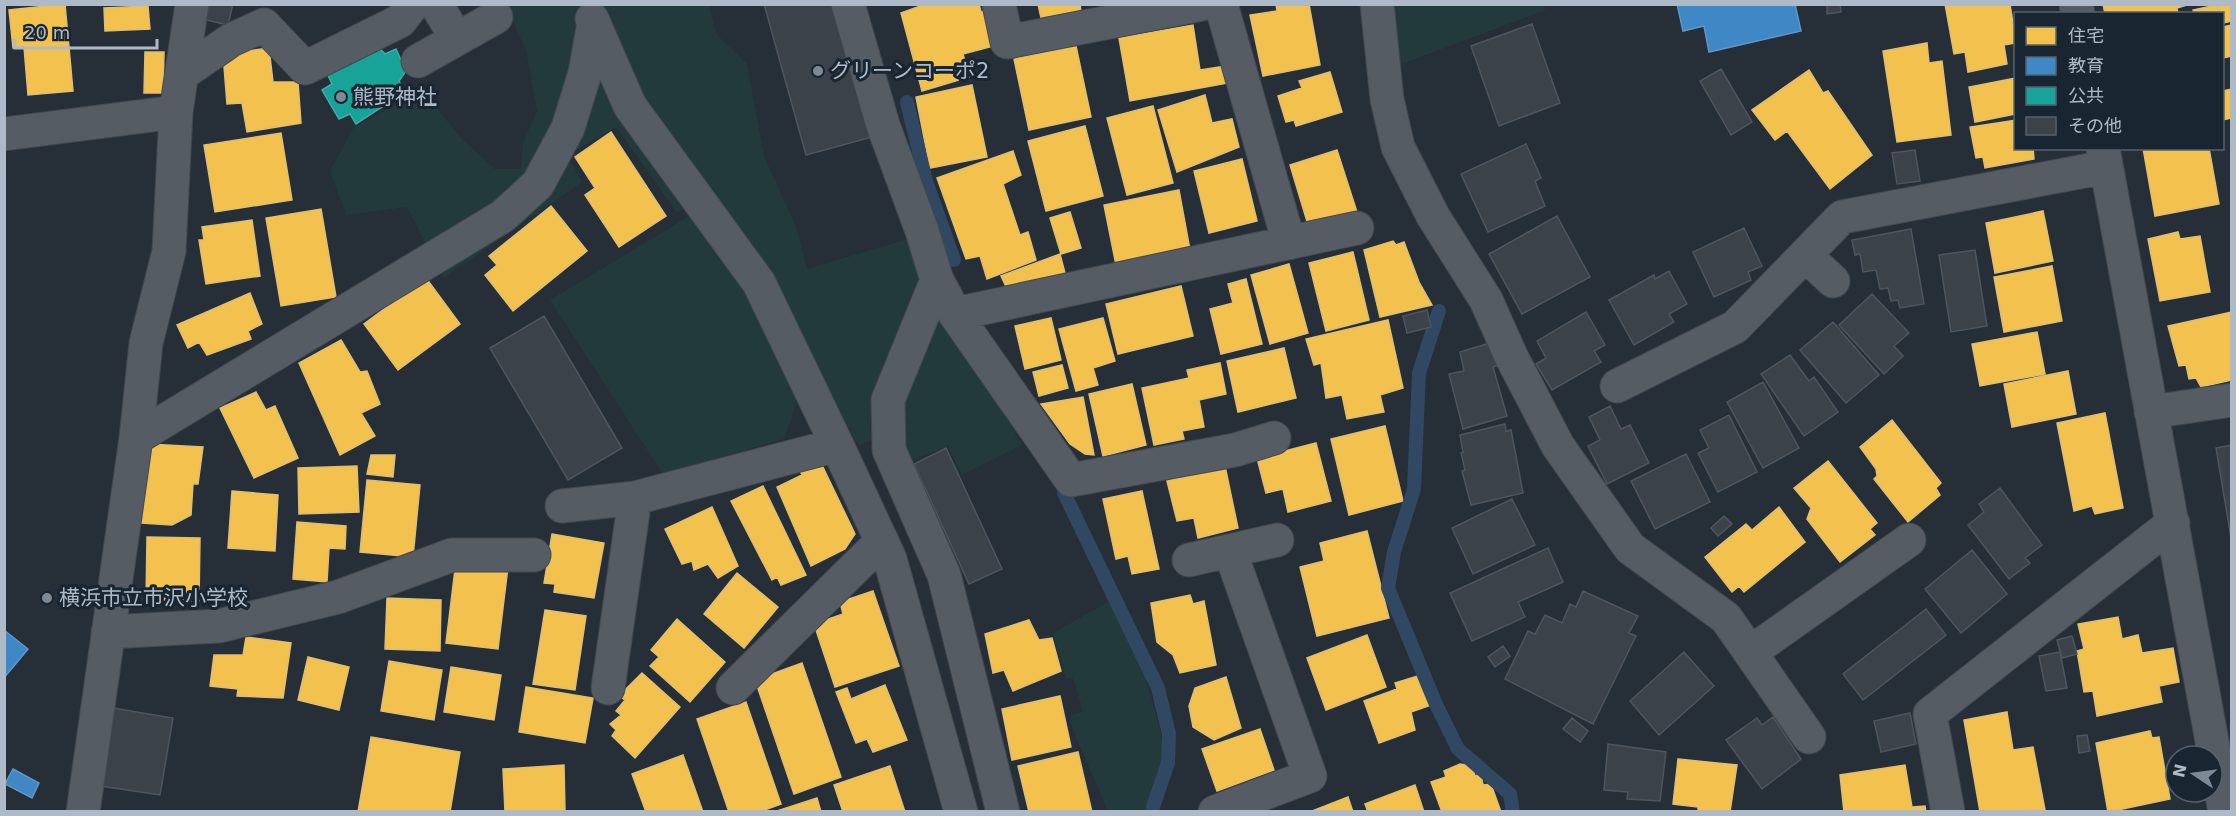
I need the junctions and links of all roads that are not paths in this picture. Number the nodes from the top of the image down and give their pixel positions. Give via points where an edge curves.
1 (414, 4) edge
2 (436, 4) edge
3 (848, 4) edge
4 (999, 4) edge
5 (1202, 4) edge
6 (1221, 4) edge
7 (1377, 4) edge
8 (590, 14) edge
9 (190, 16) edge
10 (496, 17) dead end
11 (458, 39) junction
12 (231, 40) junction
13 (418, 61) dead end
14 (182, 74) junction
15 (176, 112) junction
16 (4, 134) edge
17 (2104, 158) edge
18 (1358, 228) dead end
19 (1289, 243) junction
20 (1805, 255) junction
21 (938, 280) junction
22 (1833, 281) dead end
23 (955, 314) junction
24 (1617, 386) dead end
25 (2232, 400) edge
26 (2151, 412) junction
27 (136, 438) junction
28 (1274, 438) dead end
29 (837, 445) junction
30 (635, 498) junction
31 (562, 506) dead end
32 (2173, 523) junction
33 (1278, 540) dead end
34 (1909, 540) dead end
35 (882, 541) junction
36 (1230, 551) junction
37 (534, 555) dead end
38 (1189, 560) dead end
39 (108, 632) junction
40 (1751, 652) junction
41 (608, 688) dead end
42 (733, 688) dead end
43 (1809, 736) dead end
44 (83, 812) edge
45 (961, 812) edge
46 (1003, 812) edge
47 (1215, 812) edge
48 (1948, 812) edge
49 (2225, 812) edge

1 - 12 street via 400,21 305,68 264,25
2 - 11 street
3 - 21 street via 883,125
4 - 5 street via 1007,42
6 - 19 street
7 - 40 street via 1387,99 1398,147 1433,216 1486,300 1510,356 1558,447 1630,548 1726,618
8 - 27 street via 585,73 568,128 538,184 503,216
8 - 29 street via 630,106 759,283
9 - 12 street
9 - 14 street
10 - 11 street
11 - 13 street
12 - 14 street
14 - 15 street
15 - 16 street
15 - 27 street via 169,251 146,344
17 - 20 street via 1842,217
17 - 26 street
18 - 19 street
19 - 23 street
20 - 22 street
20 - 24 street via 1735,327
21 - 23 street
21 - 46 street via 888,400 889,450 945,575
23 - 28 street via 1071,480 1235,450
25 - 26 street
26 - 32 street
27 - 39 street
29 - 30 street
29 - 35 street
30 - 31 street
30 - 41 street
32 - 48 street via 1930,714
32 - 49 street
33 - 36 street
34 - 40 street
35 - 42 street
35 - 45 street
36 - 38 street
36 - 47 street via 1310,776
37 - 39 street via 452,555 338,597 219,626
39 - 44 street
40 - 43 street

